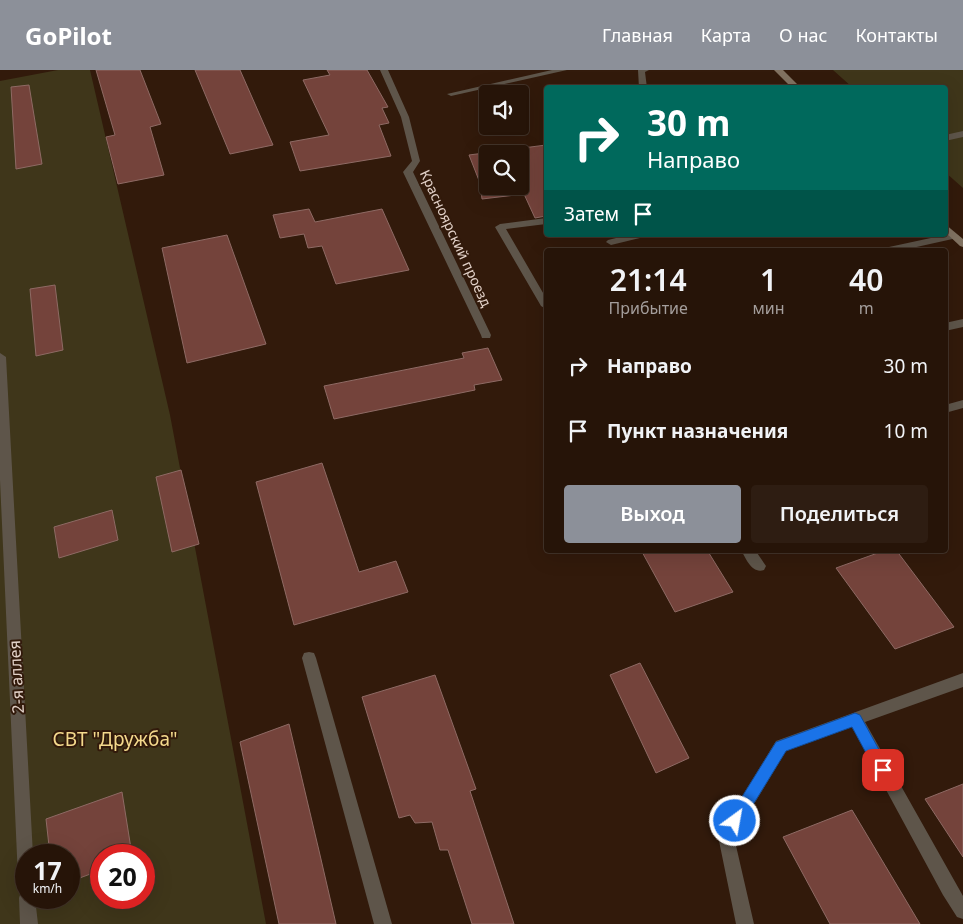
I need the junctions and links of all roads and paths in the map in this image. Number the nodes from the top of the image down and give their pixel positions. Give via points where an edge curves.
1 (384, 70) edge
2 (563, 70) edge
3 (645, 70) edge
4 (778, 70) edge
5 (643, 85) edge
6 (794, 85) edge
7 (451, 94) dead end
8 (963, 134) edge
9 (948, 137) edge
10 (544, 221) edge
11 (948, 231) edge
12 (954, 236) junction
13 (632, 237) edge
14 (611, 242) edge
15 (963, 244) edge
16 (898, 248) edge
17 (544, 303) edge
18 (963, 323) edge
19 (948, 327) edge
20 (486, 335) dead end
21 (0, 357) edge
22 (963, 404) edge
23 (948, 408) edge
24 (750, 553) edge
25 (759, 566) dead end
26 (309, 658) dead end
27 (963, 680) edge
28 (855, 719) junction
29 (24, 844) edge
30 (28, 909) edge
31 (963, 911) edge
32 (29, 924) edge
33 (383, 924) edge
34 (746, 924) edge

1 - 20 street, Красноярский проезд via 405,117 416,161 408,172
2 - 7 street
3 - 5 street via 641,71
4 - 6 main road
8 - 9 street
10 - 17 street via 500,227
11 - 12 main road
12 - 15 main road
12 - 16 street
13 - 14 street
18 - 19 street
21 - 29 street, 2-я аллея
22 - 23 street
24 - 25 street
26 - 33 street
27 - 28 street
28 - 31 street via 948,890
28 - 34 street via 781,746 726,836
30 - 32 street

